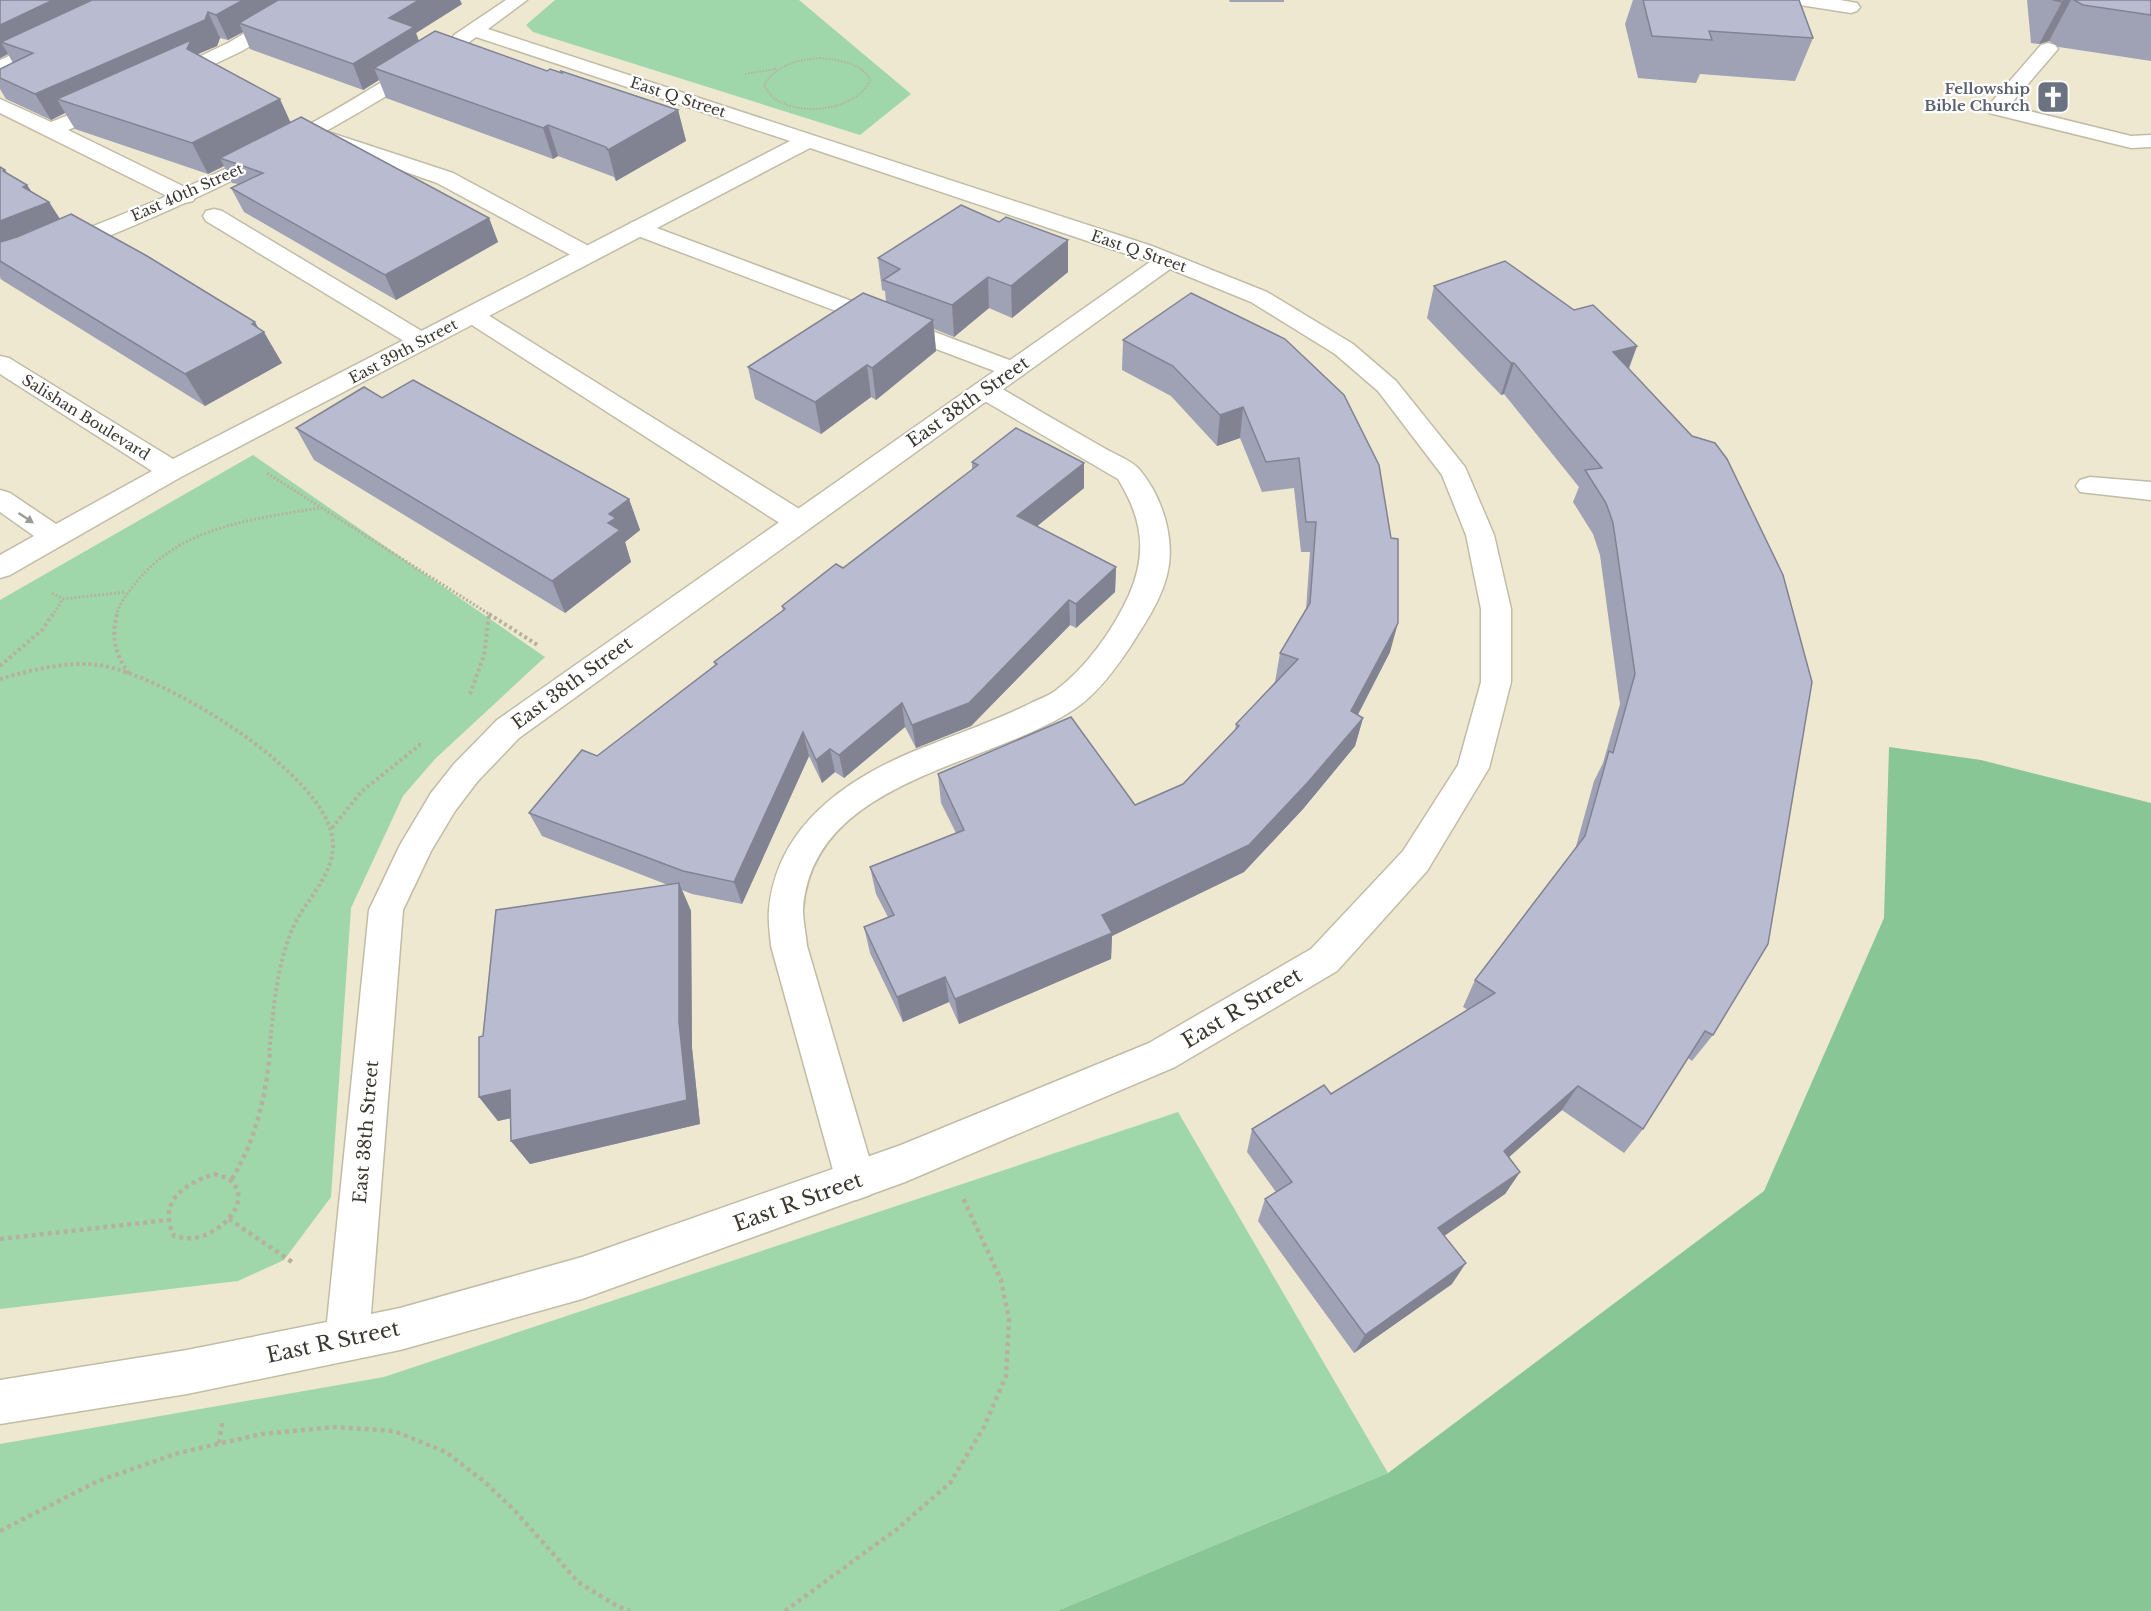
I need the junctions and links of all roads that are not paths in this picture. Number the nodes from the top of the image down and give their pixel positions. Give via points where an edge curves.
1 (314, 0) edge
2 (518, 0) edge
3 (1800, 0) edge
4 (1851, 7) dead end
5 (475, 31) junction
6 (65, 37) edge
7 (2048, 49) dead end
8 (0, 67) edge
9 (155, 85) edge
10 (134, 94) edge
11 (0, 105) edge
12 (51, 130) junction
13 (312, 132) junction
14 (808, 140) junction
15 (2151, 141) edge
16 (185, 196) junction
17 (214, 216) dead end
18 (638, 228) junction
19 (588, 255) junction
20 (1168, 260) junction
21 (0, 271) edge
22 (472, 315) junction
23 (422, 341) junction
24 (0, 363) edge
25 (1014, 370) junction
26 (985, 390) junction
27 (172, 471) junction
28 (2090, 486) dead end
29 (2151, 491) edge
30 (0, 500) edge
31 (799, 522) junction
32 (53, 536) junction
33 (0, 567) edge
34 (1473, 768) joint
35 (856, 1181) junction
36 (347, 1340) junction
37 (0, 1402) edge

1 - 9 street via 235,47
2 - 5 street, East 40th Street
3 - 4 street
5 - 13 street, East 40th Street
5 - 14 street, East Q Street
6 - 8 street
7 - 15 street via 1996,109 2131,142
10 - 12 street
11 - 12 street
12 - 16 street
13 - 16 street, East 40th Street
13 - 19 street via 445,178
14 - 18 street, East 39th Street
14 - 20 street, East Q Street
16 - 21 street, East 40th Street
17 - 23 street
18 - 19 street, East 39th Street
18 - 25 street
19 - 22 street, East 39th Street
20 - 25 street, East 38th Street
20 - 34 street, East Q Street via 1259,297 1344,349 1387,386 1455,472 1480,535 1496,609 1496,682
22 - 23 street, East 39th Street
22 - 31 street
23 - 27 street, East 39th Street
24 - 27 street, Salishan Boulevard
25 - 26 street, East 38th Street
26 - 31 street, East 38th Street
26 - 35 street via 1128,472 1145,500 1155,535 1153,574 1135,615 1104,662 1066,699 1005,730 899,772 848,802 811,838 795,871 786,910 789,946
27 - 32 street, East 39th Street
28 - 29 street
30 -> 32 street
31 - 36 street, East 38th Street via 508,729 443,801 409,858 386,910
32 - 33 street, East 39th Street
34 - 35 street, East R Street via 1415,861 1324,960 1162,1055
35 - 36 street, East R Street via 582,1278
36 - 37 street, East R Street via 187,1372

